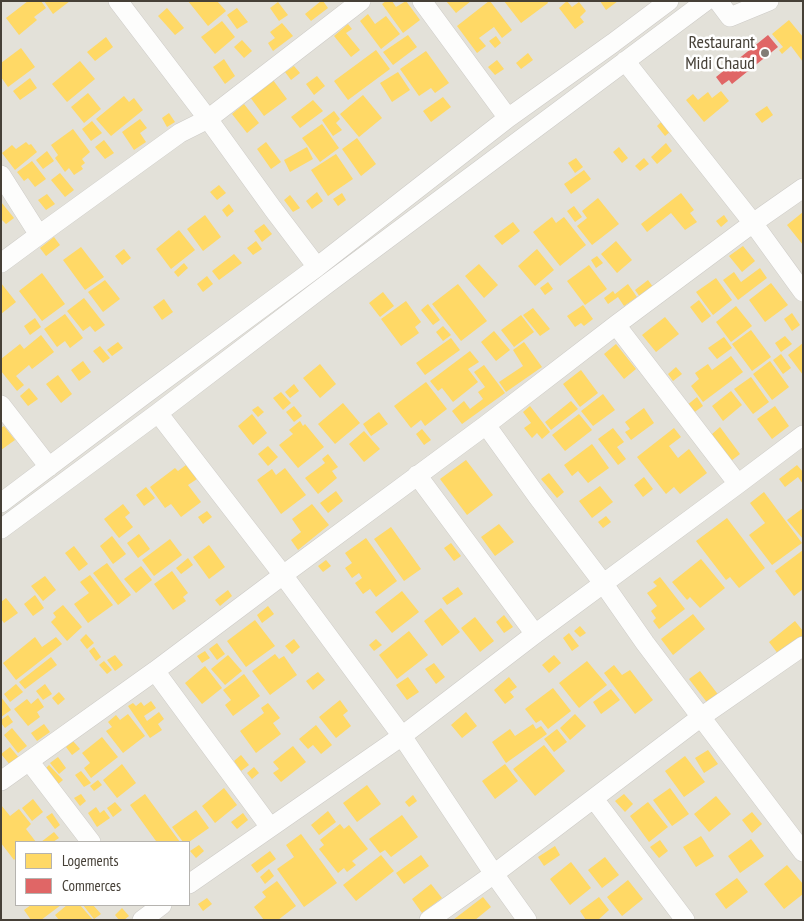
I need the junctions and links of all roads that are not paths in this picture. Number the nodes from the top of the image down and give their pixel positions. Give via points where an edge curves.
1 (361, 1) edge
2 (422, 1) edge
3 (669, 1) edge
4 (706, 1) edge
5 (718, 1) edge
6 (769, 1) edge
7 (126, 4) edge
8 (625, 61) junction
9 (508, 118) junction
10 (208, 119) junction
11 (1, 175) edge
12 (803, 188) edge
13 (753, 223) junction
14 (39, 234) junction
15 (1, 263) edge
16 (317, 267) junction
17 (803, 292) edge
18 (616, 325) junction
19 (1, 405) edge
20 (158, 413) junction
21 (486, 425) junction
22 (803, 435) edge
23 (49, 467) junction
24 (417, 475) junction
25 (738, 484) junction
26 (1, 503) edge
27 (1, 529) edge
28 (283, 574) junction
29 (603, 583) junction
30 (535, 634) junction
31 (803, 646) edge
32 (155, 671) junction
33 (701, 717) junction
34 (402, 736) junction
35 (29, 761) junction
36 (1, 781) edge
37 (594, 799) junction
38 (270, 827) junction
39 (90, 841) edge
40 (803, 852) edge
41 (494, 874) junction
42 (190, 883) edge
43 (429, 920) edge
44 (527, 920) edge
45 (686, 920) edge

1 - 10 street
2 - 9 street
3 - 9 street
4 - 8 street
5 - 6 street via 730,18
7 - 10 street
8 - 13 street
8 - 20 street
9 - 16 street
10 - 14 street via 180,133
10 - 16 street
11 - 14 street
12 - 13 street
13 - 17 street
13 - 18 street
14 - 15 street
16 - 23 street
18 - 21 street
18 - 25 street
19 - 23 street
20 - 27 street
20 - 28 street
21 - 24 street
21 - 29 street
22 - 25 street
23 - 26 street
24 - 28 street
24 - 30 street
25 - 29 street
28 - 32 street
28 - 34 street
29 - 30 street
29 - 33 street
30 - 34 street
31 - 33 street
32 - 35 street
32 - 38 street
33 - 37 street
33 - 40 street
34 - 38 street
34 - 41 street
35 - 36 street
35 - 39 street
37 - 41 street
37 - 45 street
38 - 42 street
41 - 43 street
41 - 44 street

